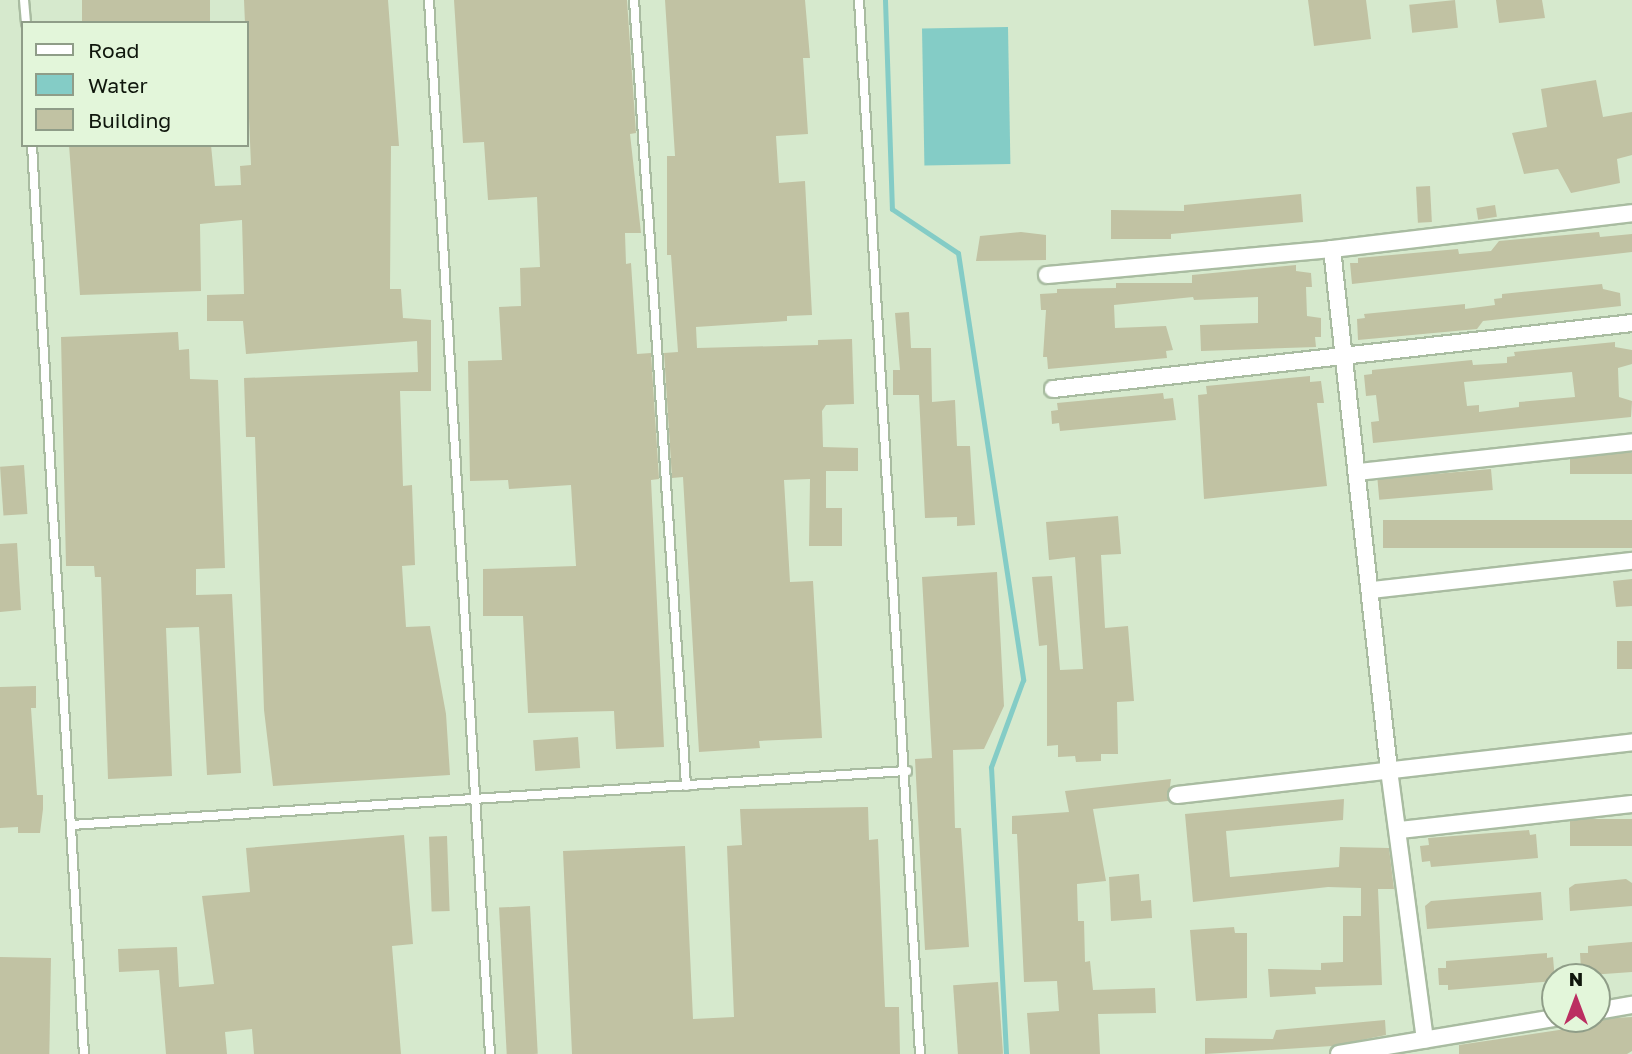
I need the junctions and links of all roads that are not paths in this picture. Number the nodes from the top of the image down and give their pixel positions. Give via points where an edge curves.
1 (24, 0) edge
2 (429, 0) edge
3 (634, 0) edge
4 (859, 0) edge
5 (26, 21) edge
6 (32, 147) edge
7 (1632, 213) edge
8 (1332, 249) junction
9 (1047, 275) dead end
10 (1632, 323) edge
11 (1344, 356) junction
12 (1053, 389) dead end
13 (1632, 442) edge
14 (1358, 472) junction
15 (1632, 561) edge
16 (1372, 590) junction
17 (1632, 742) edge
18 (1389, 770) junction
19 (907, 771) junction
20 (686, 786) junction
21 (1177, 795) dead end
22 (476, 799) junction
23 (1632, 804) edge
24 (71, 825) junction
25 (1400, 830) junction
26 (1632, 1005) edge
27 (1611, 1009) edge
28 (1541, 1020) edge
29 (1424, 1040) junction
30 (84, 1054) edge
31 (490, 1054) edge
32 (920, 1054) edge
33 (1339, 1054) edge

1 - 5 lane
2 - 22 lane
3 - 20 lane
4 - 19 lane
6 - 24 lane
7 - 8 street
8 - 9 street
8 - 11 street
10 - 11 street
11 - 12 street
11 - 14 street
13 - 14 street
14 - 16 street
15 - 16 street
16 - 18 street
17 - 18 street
18 - 21 street
18 - 25 street
19 - 20 lane
19 - 32 lane
20 - 22 lane
22 - 24 lane
22 - 31 lane
23 - 25 street
24 - 30 lane
25 - 29 street
26 - 27 street
28 - 29 street
29 - 33 street

